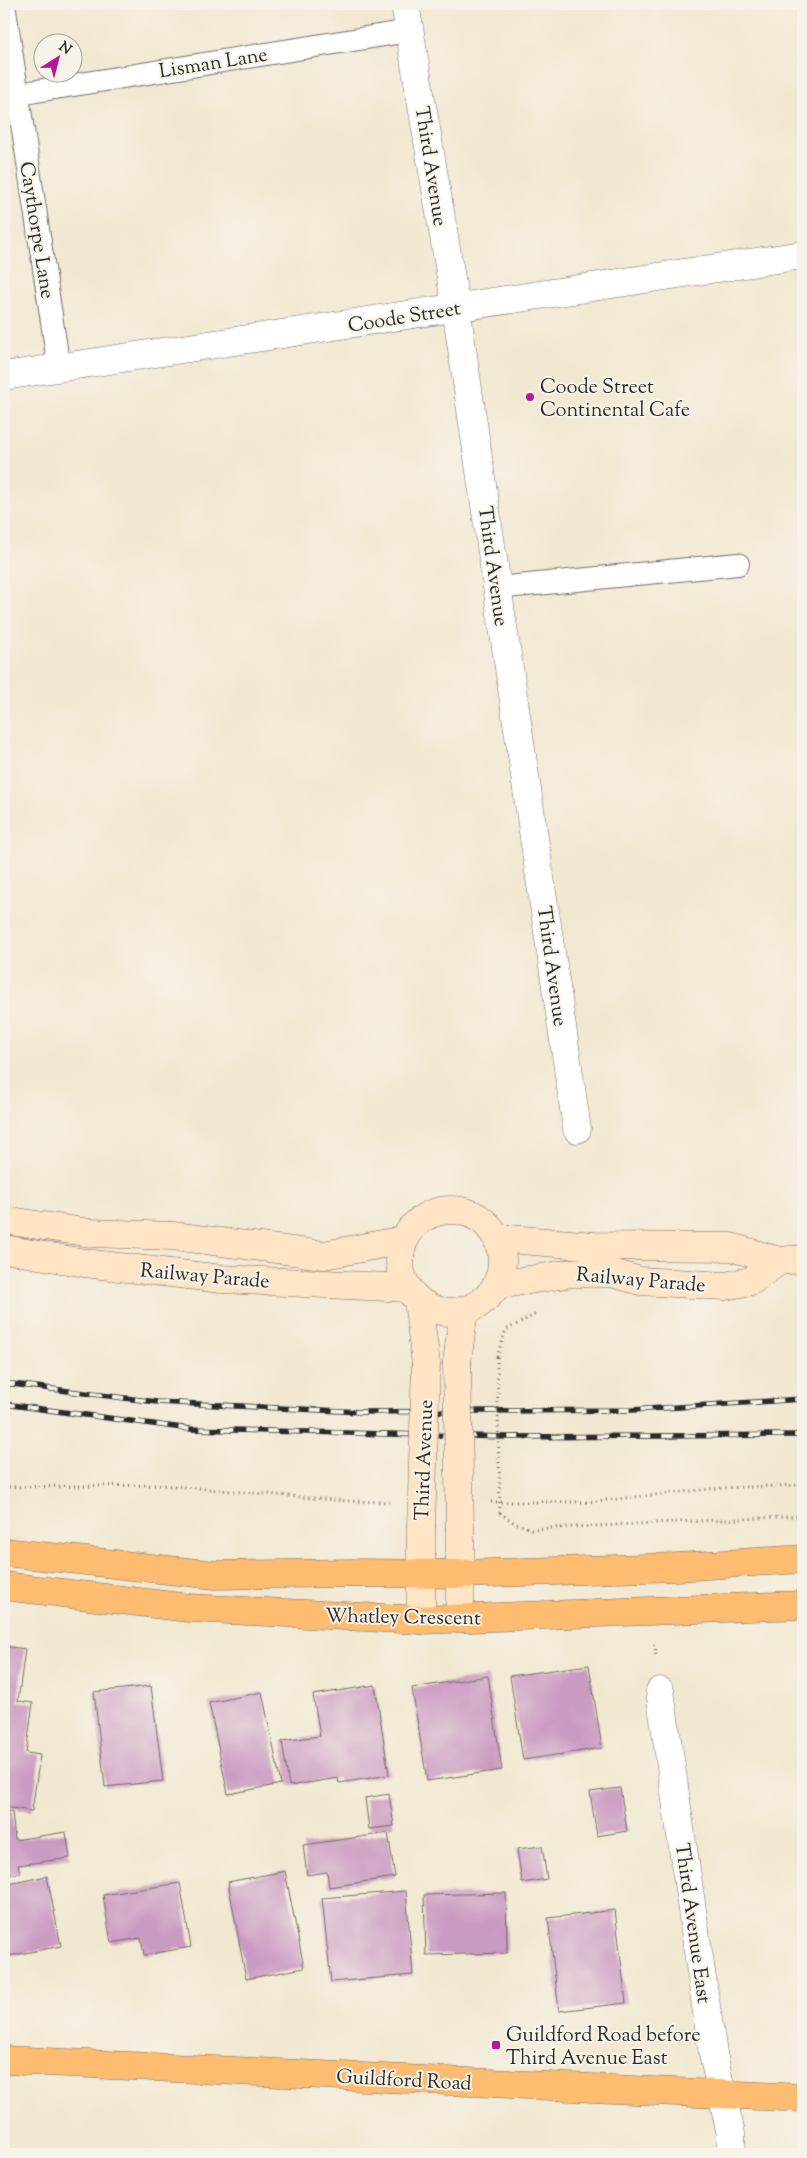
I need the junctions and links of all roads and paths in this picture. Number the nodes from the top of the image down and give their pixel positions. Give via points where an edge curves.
1 (4, 4) edge
2 (405, 4) edge
3 (409, 31) junction
4 (18, 94) junction
5 (803, 254) edge
6 (456, 308) junction
7 (59, 368) junction
8 (4, 376) edge
9 (738, 564) dead end
10 (497, 588) junction
11 (577, 1129) dead end
12 (4, 1220) edge
13 (498, 1238) junction
14 (404, 1240) junction
15 (4, 1249) edge
16 (791, 1260) edge
17 (498, 1285) junction
18 (413, 1295) junction
19 (464, 1312) junction
20 (537, 1313) dead end
21 (803, 1516) edge
22 (4, 1552) edge
23 (803, 1559) edge
24 (420, 1574) junction
25 (460, 1574) junction
26 (4, 1586) edge
27 (803, 1604) edge
28 (460, 1618) junction
29 (421, 1620) junction
30 (660, 1691) dead end
31 (4, 2060) edge
32 (722, 2094) junction
33 (803, 2098) edge
34 (732, 2154) edge

1 - 4 lane, Caythorpe Lane
2 - 3 street, Third Avenue
3 - 4 lane, Lisman Lane
3 - 6 street, Third Avenue
4 - 7 lane, Caythorpe Lane
5 - 6 street, Coode Street
6 - 7 street, Coode Street
6 - 10 street, Third Avenue
7 - 8 street, Coode Street
9 - 10 lane
10 - 11 street, Third Avenue
12 - 14 main road, Railway Parade via 91,1233 173,1236 324,1255
13 - 14 main road via 475,1215 442,1210 413,1226
13 - 16 main road, Railway Parade via 594,1246 731,1247
13 - 17 main road via 503,1253
14 - 18 main road via 400,1256 401,1273
15 - 18 main road, Railway Parade via 85,1263 222,1279
16 - 17 main road, Railway Parade via 751,1282 725,1286 640,1281 612,1273 572,1273
17 - 19 main road via 478,1306
18 - 19 main road via 432,1309
18 - 24 main road, Third Avenue, bridge via 426,1364
19 - 25 main road, Third Avenue, bridge via 458,1362
20 - 21 path, bridge via 506,1330 497,1356 500,1513 530,1530
22 - 24 main road, Whatley Crescent via 215,1575
23 - 25 main road, Whatley Crescent
24 - 25 main road, Whatley Crescent
24 - 29 main road, Third Avenue
25 - 28 main road, Third Avenue
26 - 29 main road, Whatley Crescent via 189,1608
27 - 28 main road, Whatley Crescent
28 - 29 main road, Whatley Crescent
30 - 32 street, Third Avenue East via 713,2054
31 - 32 main road, Guildford Road
32 - 33 main road, Guildford Road
32 - 34 street, Third Avenue East

